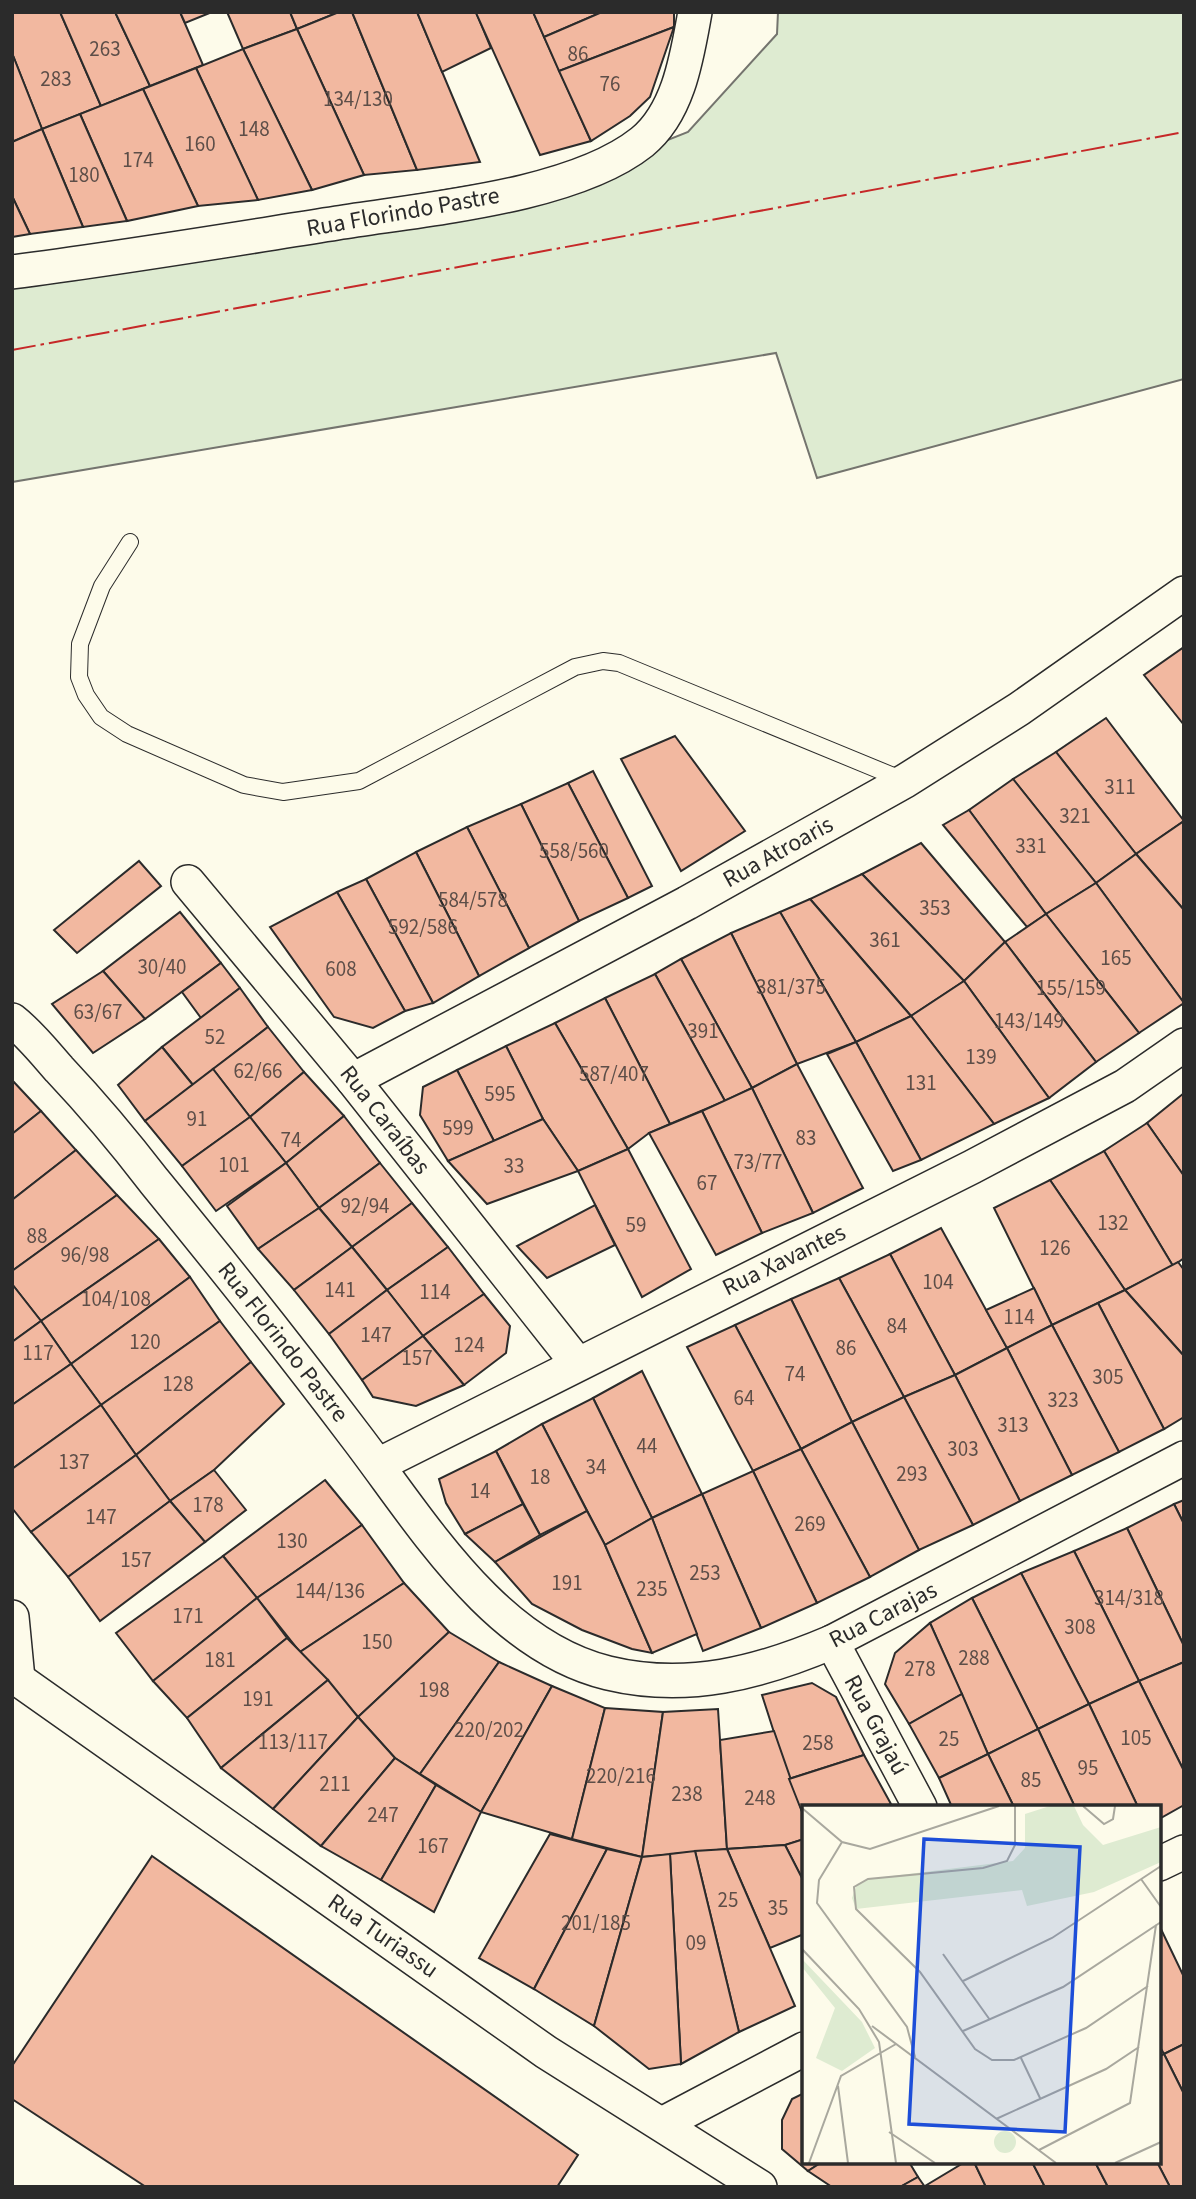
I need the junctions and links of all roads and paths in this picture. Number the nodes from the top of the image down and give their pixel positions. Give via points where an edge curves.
1 (695, 12) edge
2 (12, 272) edge
3 (130, 542) dead end
4 (1184, 593) edge
5 (905, 781) junction
6 (188, 882) dead end
7 (12, 1020) edge
8 (1184, 1045) edge
9 (354, 1080) junction
10 (577, 1363) junction
11 (1184, 1458) edge
12 (378, 1465) junction
13 (12, 1616) edge
14 (832, 1642) junction
15 (561, 1654) joint
16 (15, 1677) edge
17 (919, 1805) edge
18 (1184, 1852) edge
19 (1161, 1863) edge
20 (802, 2050) edge
21 (662, 2124) junction
22 (760, 2187) edge

1 - 2 street, Rua Florindo Pastre via 685,68 666,111 643,141 610,163 568,181 459,204
3 - 5 lane via 102,586 80,644 79,677 86,695 101,717 127,734 244,785 284,792 359,781 575,667 603,661 619,663
4 - 5 street, Rua Atroaris via 1020,709
5 - 9 street, Rua Atroaris via 687,904
6 - 9 street, Rua Caraíbas
7 - 12 street, Rua Florindo Pastre via 100,1113
8 - 10 street, Rua Xavantes via 1125,1086 984,1160
9 - 10 street, Rua Caraíbas
10 - 12 street, Rua Xavantes
11 - 14 street, Rua Carajas
12 - 15 street, Rua Florindo Pastre via 477,1594
13 - 16 street
14 - 15 street, Rua Carajas via 781,1664 732,1676 675,1682 606,1673
14 - 17 street, Rua Grajaú
16 - 21 street, Rua Turiassu via 547,2052
18 - 19 street
20 - 21 street
21 - 22 street, Rua Turiassu

